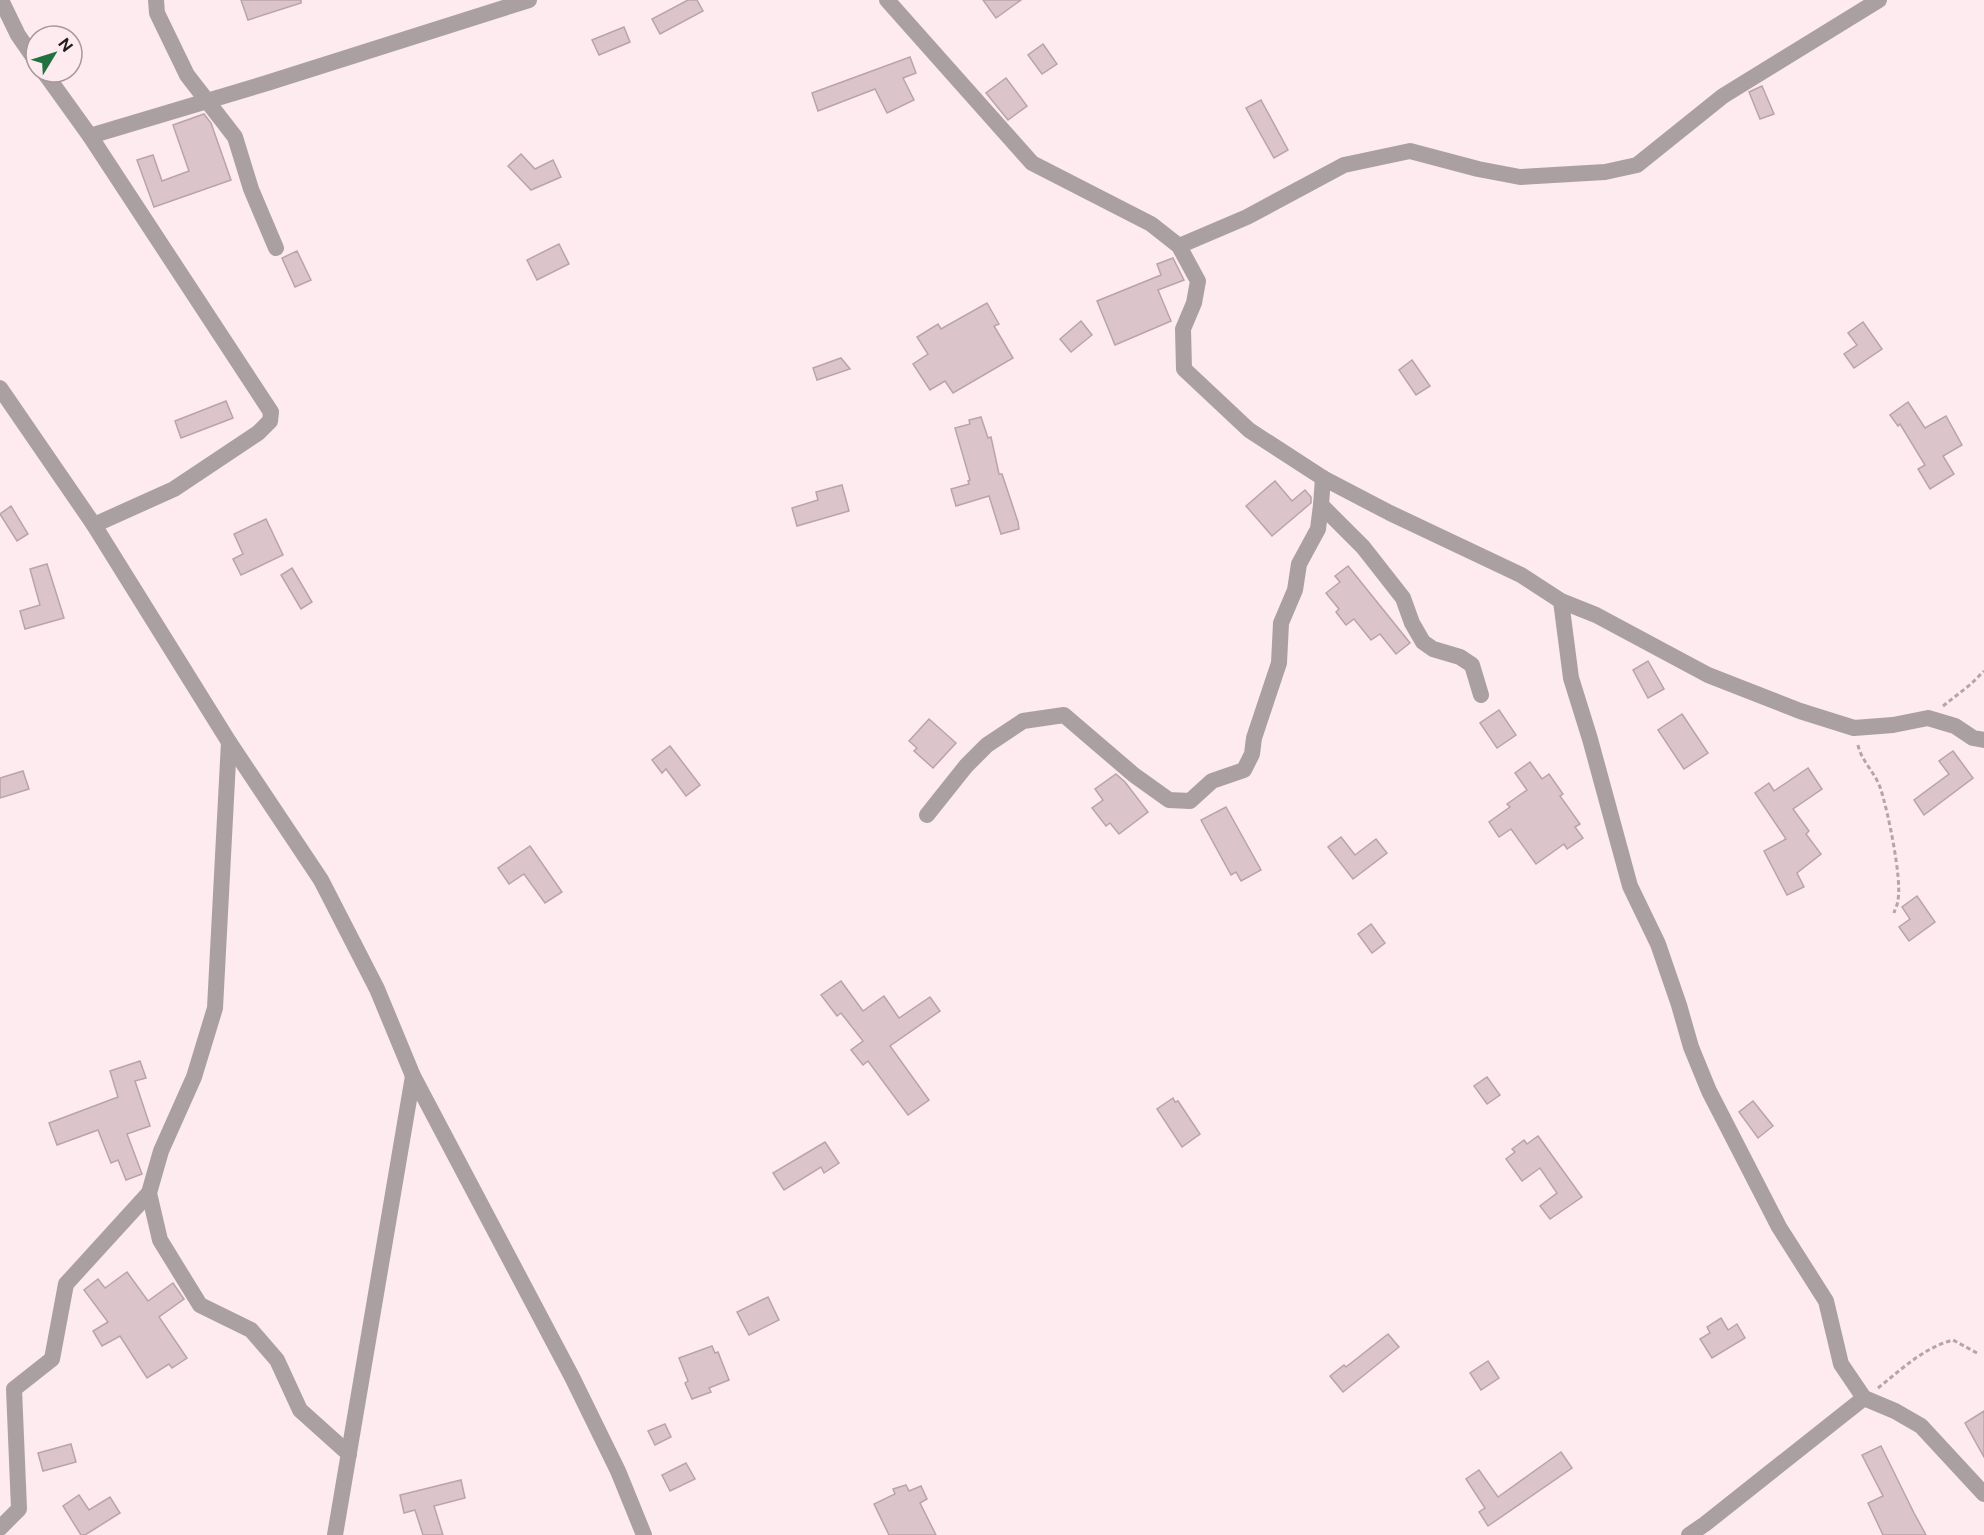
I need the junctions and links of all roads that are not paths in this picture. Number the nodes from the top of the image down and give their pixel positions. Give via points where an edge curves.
1 (1, 0) edge
2 (156, 0) edge
3 (528, 0) edge
4 (887, 0) edge
5 (1879, 0) edge
6 (24, 44) edge
7 (53, 84) edge
8 (207, 101) junction
9 (90, 136) junction
10 (1179, 246) junction
11 (276, 248) dead end
12 (0, 388) edge
13 (1323, 478) junction
14 (1321, 505) junction
15 (94, 525) junction
16 (1561, 600) junction
17 (1480, 695) dead end
18 (1984, 740) edge
19 (229, 742) junction
20 (927, 815) dead end
21 (413, 1076) junction
22 (149, 1193) junction
23 (1864, 1398) junction
24 (349, 1454) junction
25 (1984, 1494) edge
26 (0, 1528) edge
27 (335, 1535) edge
28 (644, 1535) edge
29 (1689, 1535) edge

1 - 6 street
2 - 8 street via 158,13 187,75
3 - 8 street
4 - 10 street via 1032,163 1151,224
5 - 10 street via 1723,96 1637,165 1605,172 1520,177 1410,151 1344,165 1247,217
7 - 9 street
8 - 9 street
8 - 11 street via 236,137 251,189
9 - 15 street via 271,412 270,421 258,433 174,489
10 - 13 street via 1198,281 1183,329 1184,369 1249,430
12 - 15 street
13 - 14 street
13 - 16 street via 1521,576
14 - 17 street via 1363,547 1403,598 1423,642 1472,665
14 - 20 street via 1318,529 1299,564 1295,590 1281,623 1279,663 1244,770 1212,781 1190,801 1169,800 1064,715 1023,721 987,745
15 - 19 street
16 - 18 street via 1708,675 1800,711 1854,728 1928,718
16 - 23 street via 1571,678 1630,886 1658,944 1691,1047 1764,1200 1826,1301 1841,1364
19 - 21 street via 321,880 377,989
19 - 22 street via 215,1008 194,1077 161,1151
21 - 24 street
21 - 28 street via 572,1377
22 - 24 street via 160,1240 200,1305 251,1330 277,1360 300,1410
22 - 26 street via 66,1284 52,1359 14,1389 18,1509
23 - 25 street via 1921,1426
23 - 29 street
24 - 27 street

